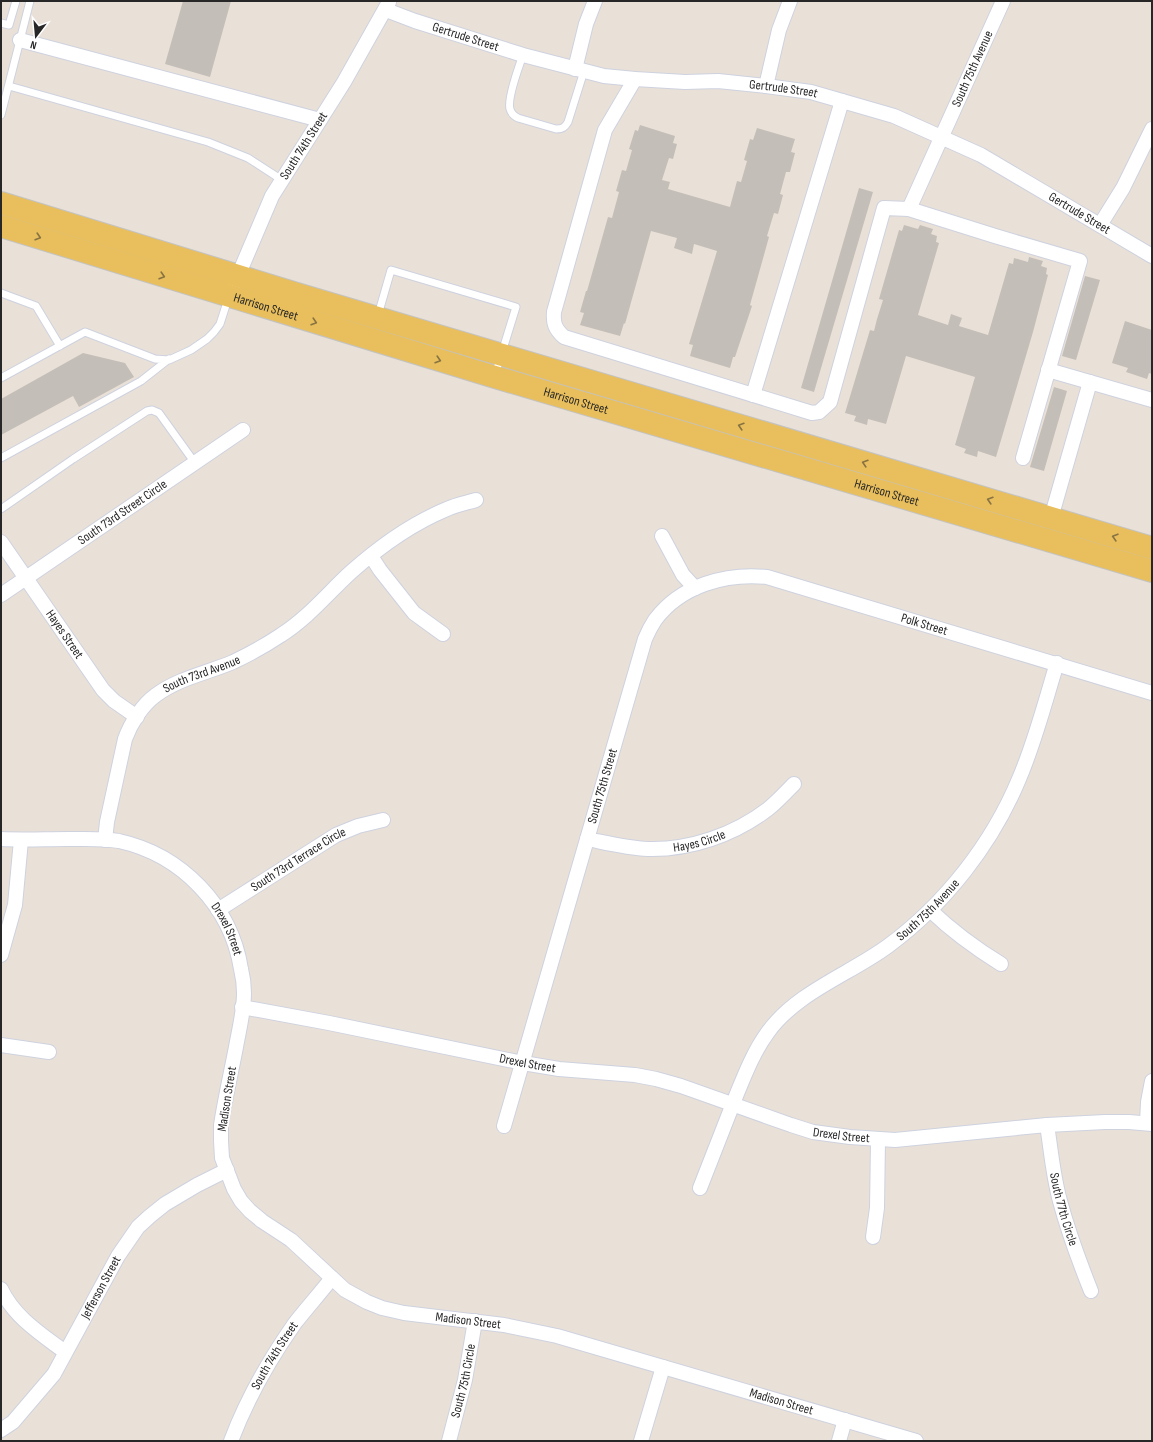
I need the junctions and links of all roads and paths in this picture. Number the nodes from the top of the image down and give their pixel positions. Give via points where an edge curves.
1 (16, 1) edge
2 (30, 1) edge
3 (595, 1) edge
4 (790, 1) edge
5 (1003, 1) edge
6 (388, 5) edge
7 (1, 23) edge
8 (20, 40) junction
9 (523, 55) junction
10 (580, 70) junction
11 (635, 79) junction
12 (9, 86) junction
13 (766, 86) junction
14 (842, 100) junction
15 (1, 115) edge
16 (320, 120) junction
17 (1152, 128) edge
18 (942, 137) junction
19 (282, 180) junction
20 (1, 204) edge
21 (909, 209) junction
22 (1100, 225) junction
23 (1, 226) edge
24 (1152, 256) edge
25 (238, 275) junction
26 (1, 293) edge
27 (229, 296) junction
28 (377, 318) junction
29 (60, 346) junction
30 (502, 355) junction
31 (169, 359) junction
32 (1048, 370) junction
33 (495, 377) junction
34 (1, 378) edge
35 (1090, 382) junction
36 (752, 395) junction
37 (1152, 400) edge
38 (243, 430) dead end
39 (1, 458) edge
40 (1023, 458) dead end
41 (195, 463) junction
42 (476, 500) dead end
43 (1, 509) edge
44 (1051, 518) junction
45 (662, 536) dead end
46 (1, 542) edge
47 (1152, 548) edge
48 (371, 556) junction
49 (1152, 571) edge
50 (25, 578) junction
51 (695, 588) junction
52 (1, 595) edge
53 (443, 634) dead end
54 (1057, 663) junction
55 (1152, 692) edge
56 (137, 717) junction
57 (794, 784) dead end
58 (383, 820) dead end
59 (1, 839) edge
60 (587, 839) junction
61 (21, 840) junction
62 (105, 840) junction
63 (218, 910) junction
64 (930, 910) junction
65 (1, 955) edge
66 (1001, 964) dead end
67 (242, 1008) junction
68 (1, 1045) edge
69 (49, 1052) dead end
70 (523, 1063) junction
71 (1152, 1081) edge
72 (733, 1105) junction
73 (1149, 1124) edge
74 (1047, 1125) junction
75 (504, 1126) dead end
76 (878, 1140) junction
77 (226, 1170) junction
78 (700, 1188) dead end
79 (873, 1237) dead end
80 (332, 1278) junction
81 (1, 1289) edge
82 (1091, 1291) dead end
83 (475, 1321) junction
84 (65, 1352) junction
85 (663, 1367) junction
86 (846, 1420) junction
87 (1, 1430) edge
88 (231, 1441) edge
89 (449, 1441) edge
90 (641, 1441) edge
91 (839, 1441) edge
92 (916, 1441) edge

1 - 7 lane via 9,25
2 - 8 lane
3 - 10 street via 586,24
4 - 13 street via 779,30
5 - 18 street, South 75th Avenue
6 - 9 street, Gertrude Street via 415,22
6 - 16 street, South 74th Street
8 - 12 lane
8 - 16 street
9 - 10 street, Gertrude Street
9 - 10 lane via 509,103 511,112 518,118 556,129 562,129 568,122
10 - 11 street, Gertrude Street via 604,76
11 - 13 street, Gertrude Street via 718,81
11 - 36 street via 605,130 554,312 557,330 564,337
12 - 15 lane
12 - 19 lane via 208,142 248,158
13 - 14 street, Gertrude Street via 811,92
14 - 18 street, Gertrude Street via 894,116
14 - 36 street
16 - 19 street, South 74th Street
17 - 22 street via 1123,188
18 - 21 street, South 75th Avenue
18 - 22 street, Gertrude Street via 980,155
19 - 25 street, South 74th Street via 266,208
20 - 25 main road, Harrison Street
21 - 32 street via 1080,261
21 - 36 street via 884,208 830,402 819,412 812,413
22 - 24 street, Gertrude Street
23 -> 27 main road, Harrison Street
25 - 27 street, South 74th Street
25 - 28 main road, Harrison Street
26 - 29 lane via 36,306
27 - 31 lane via 220,324 208,339 191,350
27 -> 33 main road, Harrison Street
28 - 30 main road, Harrison Street
28 - 30 lane via 391,270 516,307
29 - 31 lane via 85,332 155,358
29 - 34 lane
30 - 33 lane
44 -> 30 main road, Harrison Street
31 - 39 lane via 141,381
32 - 35 street
32 - 40 street
33 - 49 main road, Harrison Street
35 - 37 street
35 - 44 street
38 - 41 street, South 73rd Street Circle
41 - 43 lane via 159,413 147,411
41 - 50 street, South 73rd Street Circle
42 - 48 street, South 73rd Avenue via 447,509 420,523 388,542
47 -> 44 main road, Harrison Street
45 - 51 street via 683,575
46 - 50 street, Hayes Street
48 - 53 street via 414,613
48 - 56 street, South 73rd Avenue via 283,634 233,662 181,680 166,688 144,705
50 - 52 street, South 73rd Street Circle
50 - 56 street, Hayes Street via 103,690
51 - 54 street, Polk Street via 732,577 768,577
51 - 60 street, South 75th Street via 666,608 645,639
54 - 55 street, Polk Street
54 - 64 street, South 75th Avenue via 1029,755 1007,806 974,859
56 - 62 street, South 73rd Avenue via 125,739
57 - 60 street, Hayes Circle via 752,820 727,833 703,841 672,848 648,849
58 - 63 street, South 73rd Terrace Circle via 336,835
59 - 61 street, Drexel Street
60 - 70 street, South 75th Street
61 - 62 street, Drexel Street
61 - 65 street via 15,905
62 - 63 street, Drexel Street via 142,848 171,862 204,890
63 - 67 street, Drexel Street via 229,927 239,956 244,983
64 - 66 street via 974,947
64 - 72 street, South 75th Avenue via 887,947 805,998 782,1017 758,1048
67 - 70 street, Drexel Street
67 - 77 street, Madison Street via 221,1125 222,1158
68 - 69 street
70 - 72 street, Drexel Street via 656,1079
70 - 75 street
71 - 73 street via 1148,1102
72 - 76 street, Drexel Street via 813,1132
72 - 78 street, South 75th Avenue
73 - 74 street, Drexel Street via 1105,1122
74 - 76 street, Drexel Street
74 - 82 street, South 77th Circle via 1059,1200
76 - 79 street via 877,1208
77 - 80 street, Madison Street via 234,1189 250,1211 291,1240
77 - 84 street, Jefferson Street via 165,1204 138,1227 118,1256
80 - 83 street, Madison Street via 345,1290 382,1308
80 - 88 street, South 74th Street via 296,1322 272,1358 248,1401
81 - 84 street via 8,1303 30,1326
83 - 85 street, Madison Street via 557,1336
83 - 89 street, South 75th Circle via 465,1380
84 - 87 street, Jefferson Street via 54,1374 13,1422
85 - 86 street, Madison Street
85 - 90 street
86 - 91 street
86 - 92 street, Madison Street

